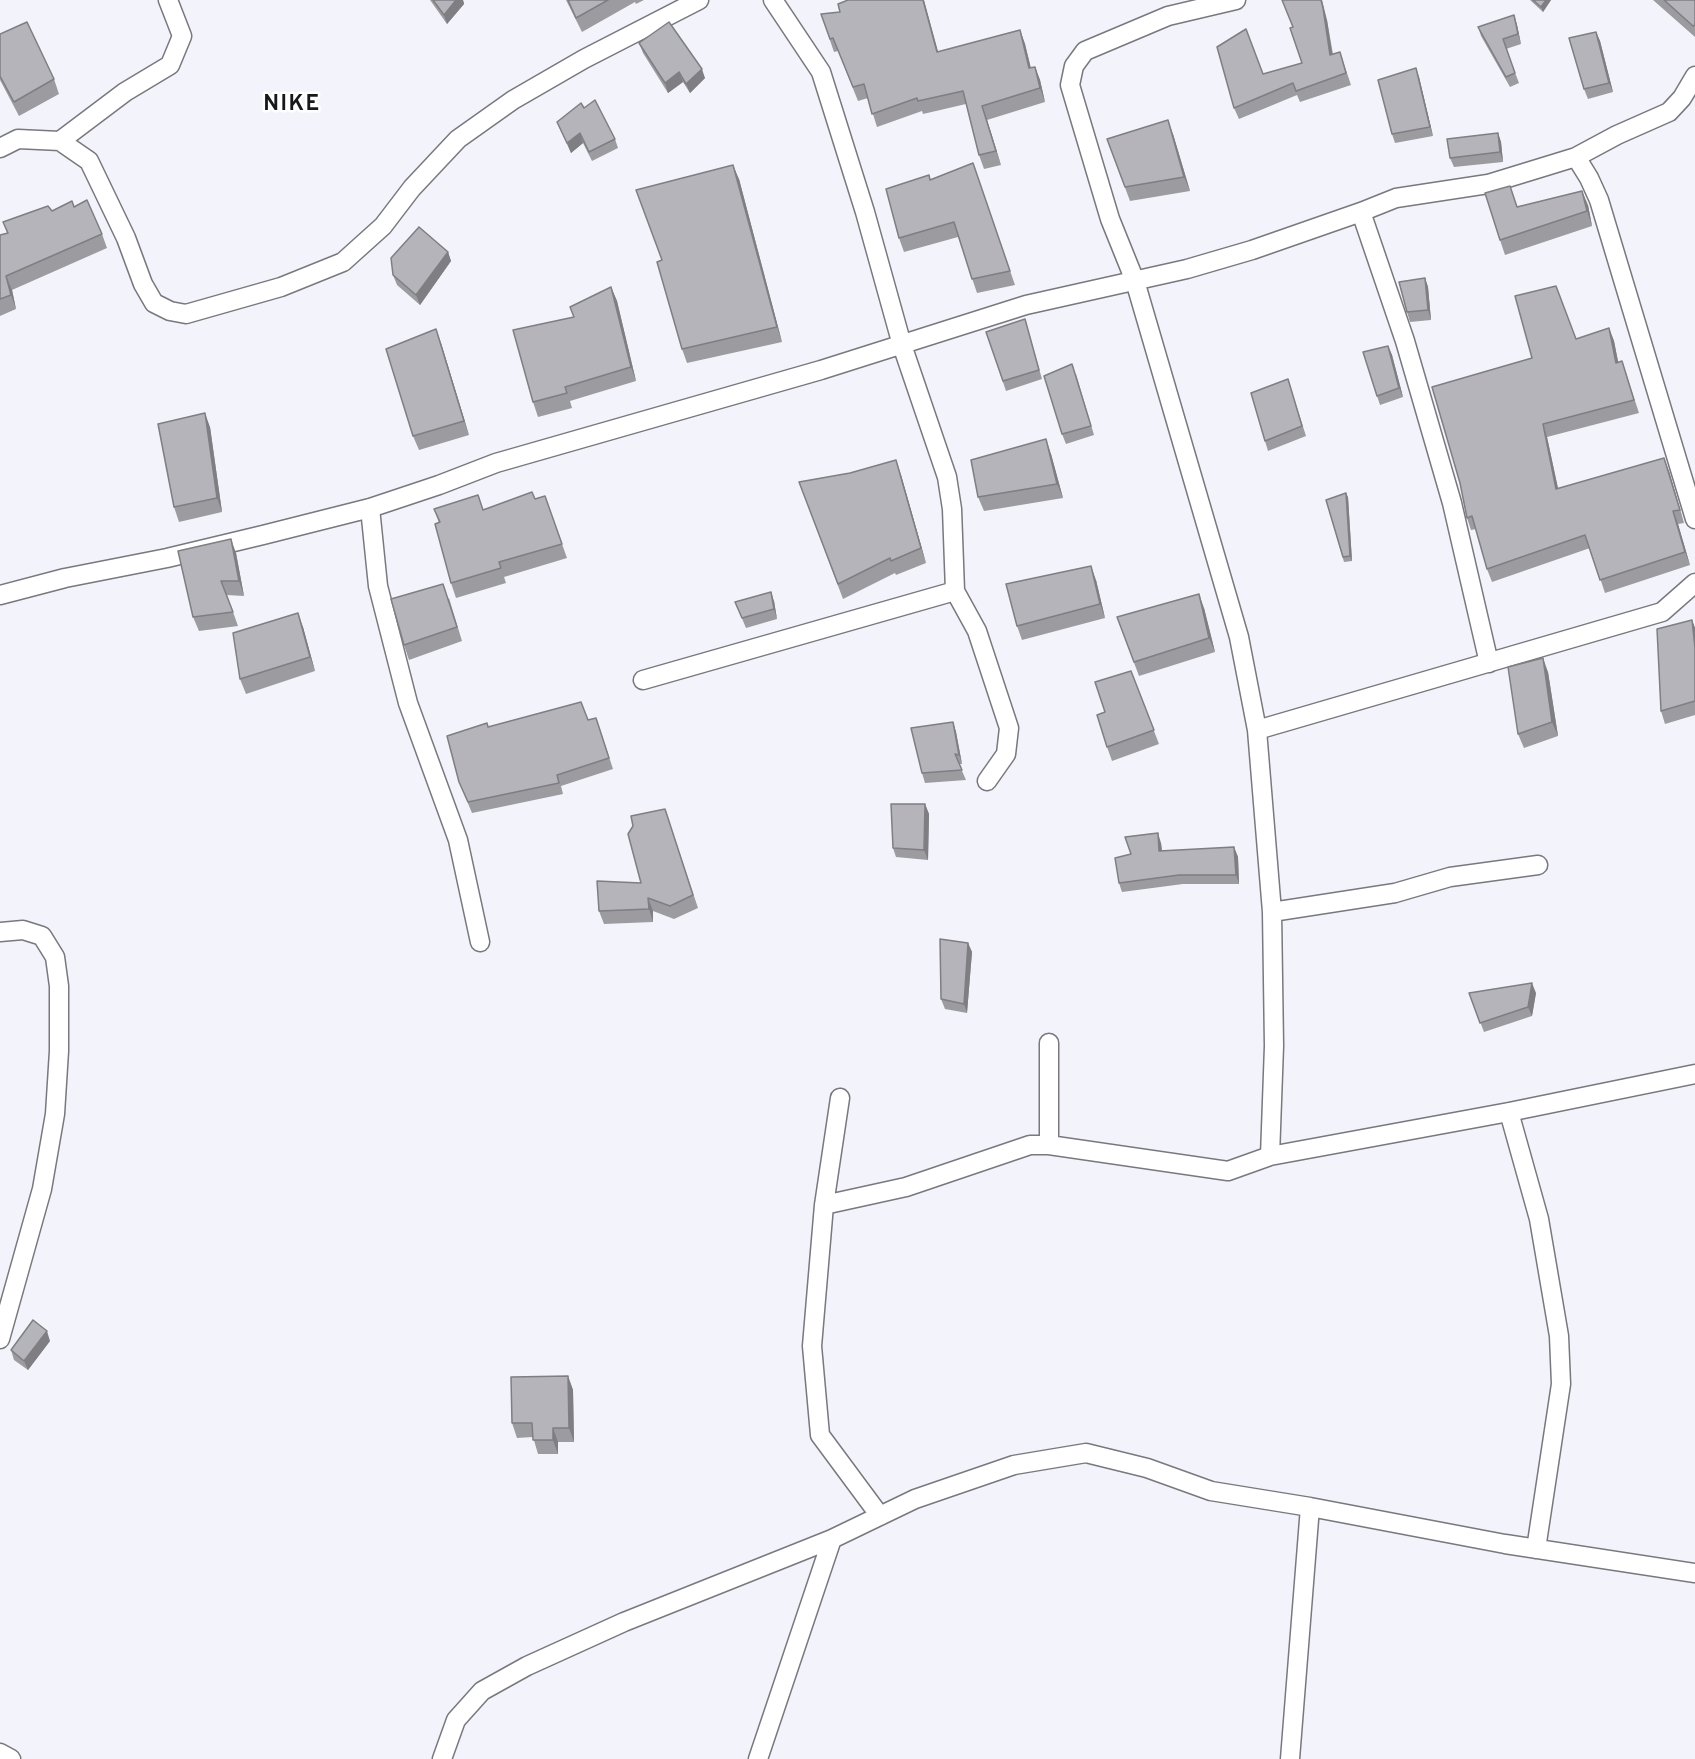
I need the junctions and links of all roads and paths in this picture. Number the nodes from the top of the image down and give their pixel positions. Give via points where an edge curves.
1 (168, 0) edge
2 (699, 0) edge
3 (773, 0) edge
4 (1236, 0) edge
5 (1695, 76) edge
6 (60, 141) junction
7 (0, 148) edge
8 (1576, 157) junction
9 (1361, 212) junction
10 (1135, 281) junction
11 (902, 345) junction
12 (370, 508) junction
13 (1695, 519) edge
14 (1695, 583) edge
15 (955, 591) junction
16 (0, 595) edge
17 (1489, 663) junction
18 (643, 680) dead end
19 (1257, 730) junction
20 (987, 781) dead end
21 (1538, 865) dead end
22 (1272, 912) junction
23 (0, 932) edge
24 (480, 942) dead end
25 (1049, 1043) dead end
26 (1695, 1074) edge
27 (840, 1098) dead end
28 (1509, 1112) junction
29 (1049, 1145) junction
30 (1270, 1156) junction
31 (824, 1204) junction
32 (0, 1339) edge
33 (1310, 1506) junction
34 (880, 1515) junction
35 (832, 1539) junction
36 (1536, 1549) junction
37 (1695, 1573) edge
38 (0, 1753) edge
39 (11, 1759) edge
40 (442, 1759) edge
41 (758, 1759) edge
42 (1290, 1759) edge

1 - 6 street via 182,36 170,65 125,92
2 - 6 street via 513,100 458,139 383,226 343,262 281,286 186,314 154,303 89,161
3 - 11 street via 821,72
4 - 10 street via 1168,16 1085,51 1074,66 1070,85 1110,219
5 - 8 street via 1669,112
6 - 7 street via 18,139
8 - 9 street via 1488,184 1396,198
8 - 13 street via 1599,200
9 - 10 street via 1252,250
9 - 17 street via 1405,341 1449,493
10 - 11 street via 1026,305
10 - 19 street via 1239,637
11 - 12 street via 496,463
11 - 15 street via 947,477
12 - 16 street
12 - 24 street via 378,586 408,703 458,840
14 - 17 street via 1662,612
15 - 18 street
15 - 20 street via 977,632 1009,729 1006,754
17 - 19 street
19 - 22 street
21 - 22 street
22 - 30 street via 1274,1046
23 - 32 street via 23,930 42,936 55,957 59,1051 55,1114 42,1189
25 - 29 street
26 - 28 street
27 - 31 street
28 - 30 street
28 - 36 street via 1539,1219 1559,1336 1561,1384
29 - 30 street via 1228,1171
29 - 31 street via 1030,1145 906,1187
31 - 34 street via 812,1346 820,1435
33 - 34 street via 1211,1491 1148,1468 1086,1453 1014,1465
33 - 36 street
33 - 42 street
34 - 35 street
35 - 40 street via 624,1622 482,1691 456,1720
35 - 41 street
36 - 37 street
38 - 39 street

